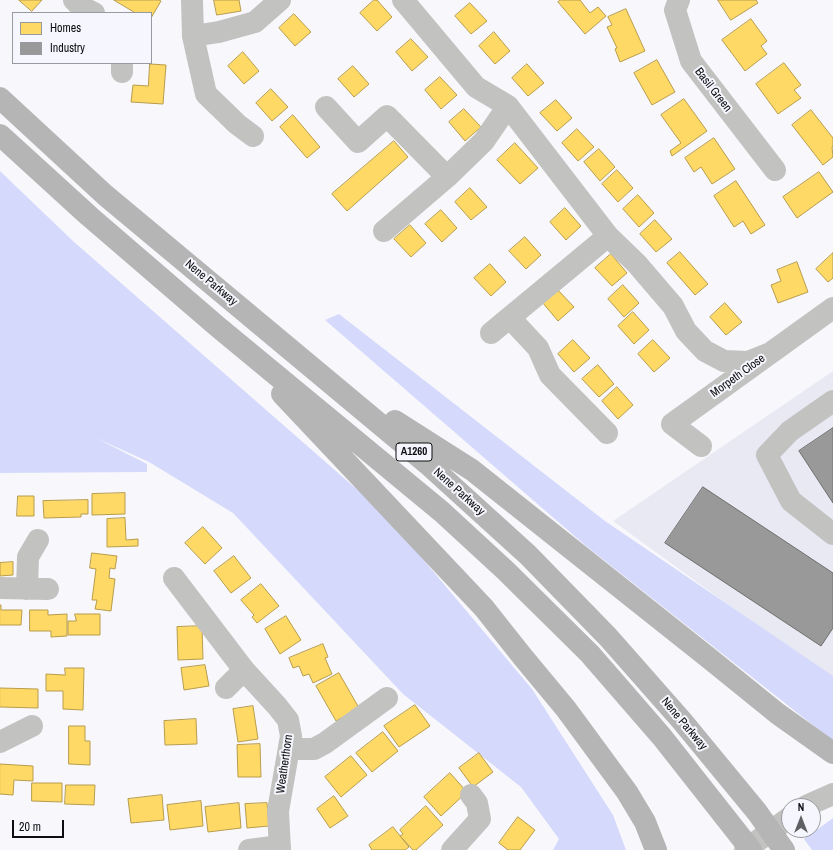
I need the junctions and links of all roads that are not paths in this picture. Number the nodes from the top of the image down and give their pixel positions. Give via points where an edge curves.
1 (192, 0) edge
2 (280, 0) edge
3 (403, 0) edge
4 (679, 0) edge
5 (193, 36) junction
6 (0, 98) edge
7 (508, 106) junction
8 (326, 107) dead end
9 (0, 135) edge
10 (253, 136) dead end
11 (775, 170) dead end
12 (447, 177) junction
13 (384, 231) dead end
14 (608, 236) junction
15 (833, 308) edge
16 (510, 318) junction
17 (218, 326) junction
18 (491, 333) dead end
19 (768, 354) junction
20 (328, 379) junction
21 (833, 401) edge
22 (607, 433) dead end
23 (701, 446) dead end
24 (833, 534) edge
25 (38, 540) dead end
26 (174, 578) dead end
27 (0, 588) edge
28 (244, 670) junction
29 (226, 688) dead end
30 (387, 698) dead end
31 (32, 726) dead end
32 (0, 742) edge
33 (289, 749) junction
34 (833, 753) edge
35 (833, 794) edge
36 (471, 795) dead end
37 (821, 799) edge
38 (781, 824) edge
39 (280, 848) edge
40 (249, 850) edge
41 (452, 850) edge
42 (656, 850) edge
43 (745, 850) edge
44 (751, 850) edge
45 (784, 850) edge

1 - 5 street
2 - 5 street via 255,22
3 - 7 street via 476,87
4 - 11 street, Basil Green via 676,10 691,61
5 - 10 street via 206,94
6 - 20 highway, Nene Parkway / A1260 via 105,195
7 - 12 street via 484,141
7 - 14 street
8 - 12 street via 358,142 388,116
9 - 17 highway, A1260 via 89,216
12 - 13 street
14 - 16 street
14 - 19 street via 637,264 673,306 686,330 705,351 724,361 748,362
15 - 19 street, Morpeth Close
16 - 18 street
16 - 22 street via 538,348 550,375
17 - 42 highway via 484,608 566,709 627,792 645,822
17 - 44 highway, A1260 via 442,512 506,571 590,654 662,737
19 - 23 street, Morpeth Close via 672,424
20 - 34 highway via 472,470 778,714
20 - 45 highway, Nene Parkway / A1260 via 430,466 528,555 682,721 757,812
21 - 24 street via 790,431 767,454 792,501
25 - 27 street via 28,557 37,589
26 - 28 street, Weatherthorn
28 - 29 street
28 - 33 street, Weatherthorn via 288,720 291,736
30 - 33 street via 314,749
31 - 32 street
33 - 39 street, Weatherthorn via 278,810
35 - 37 street
36 - 41 street via 477,803 480,819
38 - 43 street
39 - 40 street

